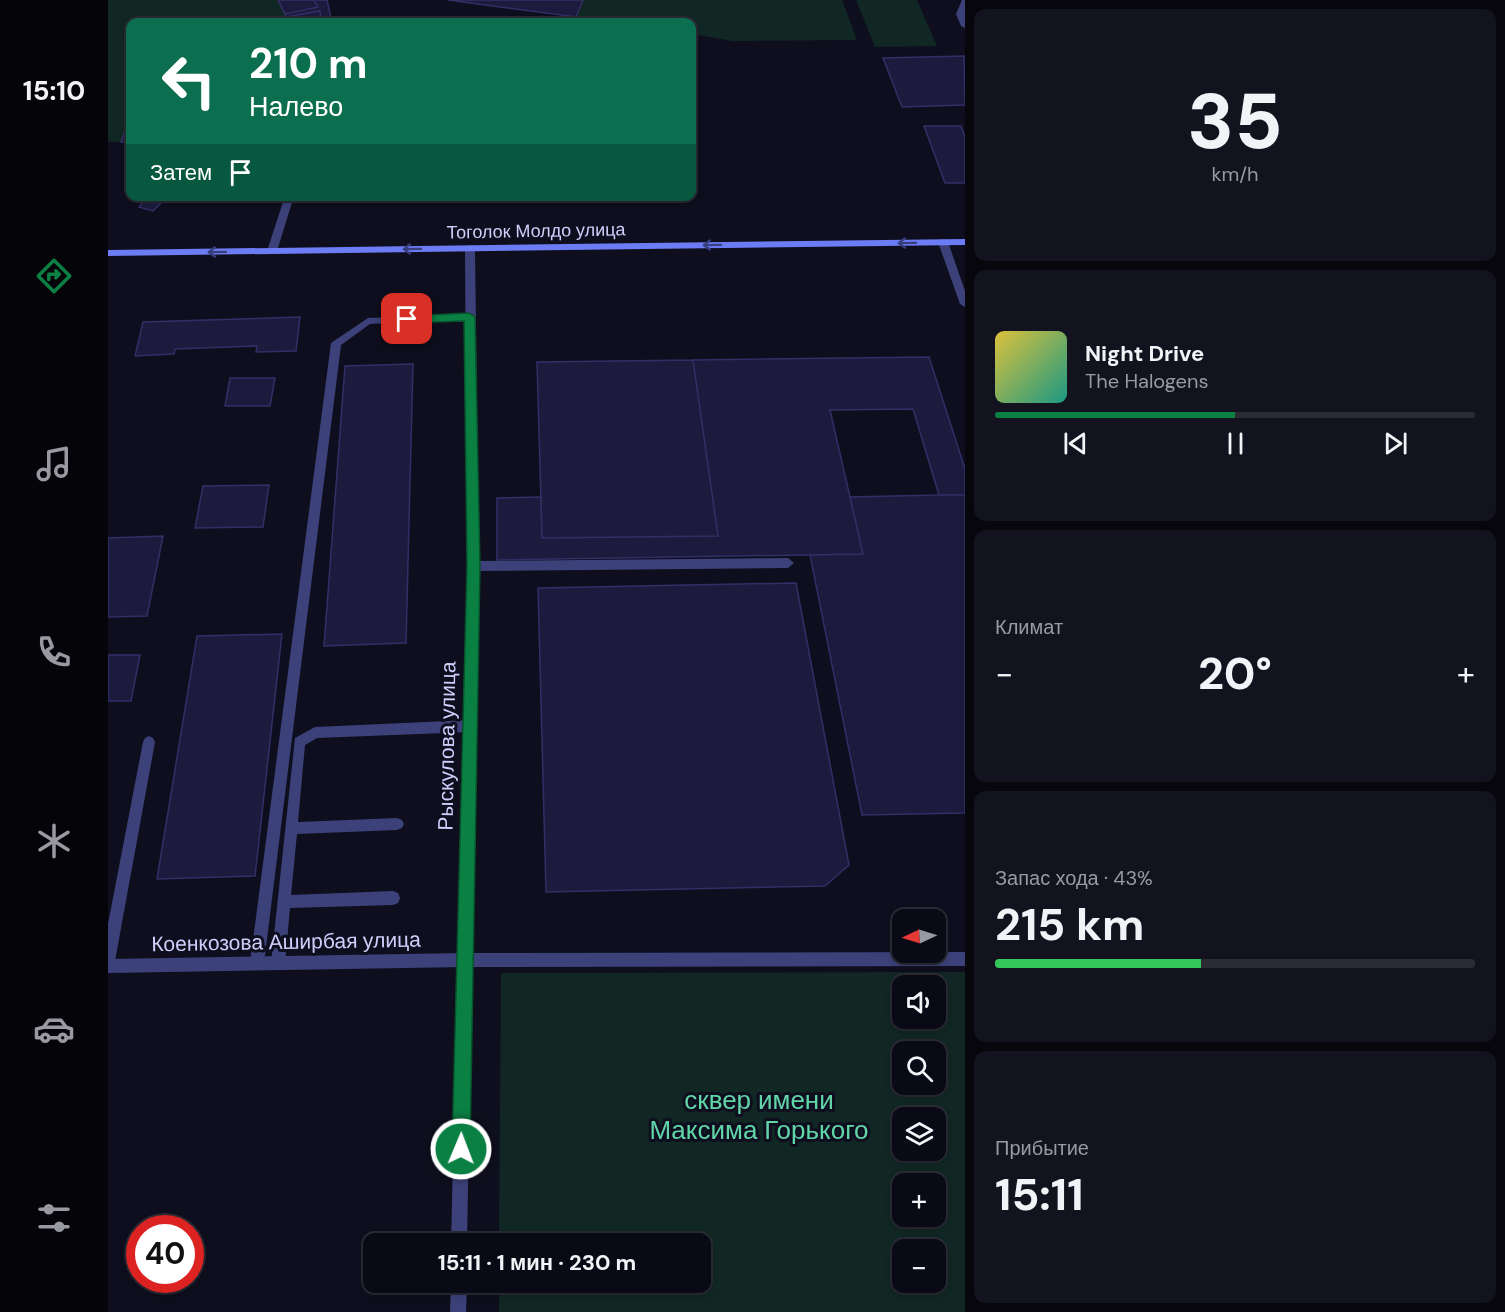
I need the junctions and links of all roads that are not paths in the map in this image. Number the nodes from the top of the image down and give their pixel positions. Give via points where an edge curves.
1 (965, 1) edge
2 (965, 26) edge
3 (287, 201) edge
4 (944, 242) junction
5 (965, 242) edge
6 (470, 248) junction
7 (272, 251) junction
8 (108, 253) edge
9 (965, 304) edge
10 (469, 317) junction
11 (788, 563) dead end
12 (474, 566) junction
13 (470, 726) junction
14 (149, 742) dead end
15 (397, 824) dead end
16 (291, 828) junction
17 (393, 897) dead end
18 (284, 903) junction
19 (965, 958) edge
20 (465, 960) junction
21 (108, 961) edge
22 (256, 963) junction
23 (278, 963) junction
24 (108, 966) edge
25 (459, 1233) edge
26 (459, 1293) edge
27 (458, 1312) edge

1 - 2 street via 960,14
3 - 7 street
4 - 5 main road, Тоголок Молдо улица
4 -> 6 main road, Тоголок Молдо улица
4 - 9 street
6 -> 7 main road, Тоголок Молдо улица
6 - 10 street, Рыскулова улица
7 -> 8 main road, Тоголок Молдо улица
10 - 12 street, Рыскулова улица
10 - 22 street via 368,321 336,343
11 - 12 street
12 - 13 street, Рыскулова улица
13 - 16 street via 315,733 305,738 299,742
13 - 20 street, Рыскулова улица
14 - 21 street
15 - 16 street
16 - 18 street
17 - 18 street
18 - 23 street
19 - 20 street, Коенкозова Аширбая улица
20 - 23 street, Коенкозова Аширбая улица
20 - 25 street, Рыскулова улица
22 - 23 street, Коенкозова Аширбая улица
22 - 24 street, Коенкозова Аширбая улица
26 - 27 street

